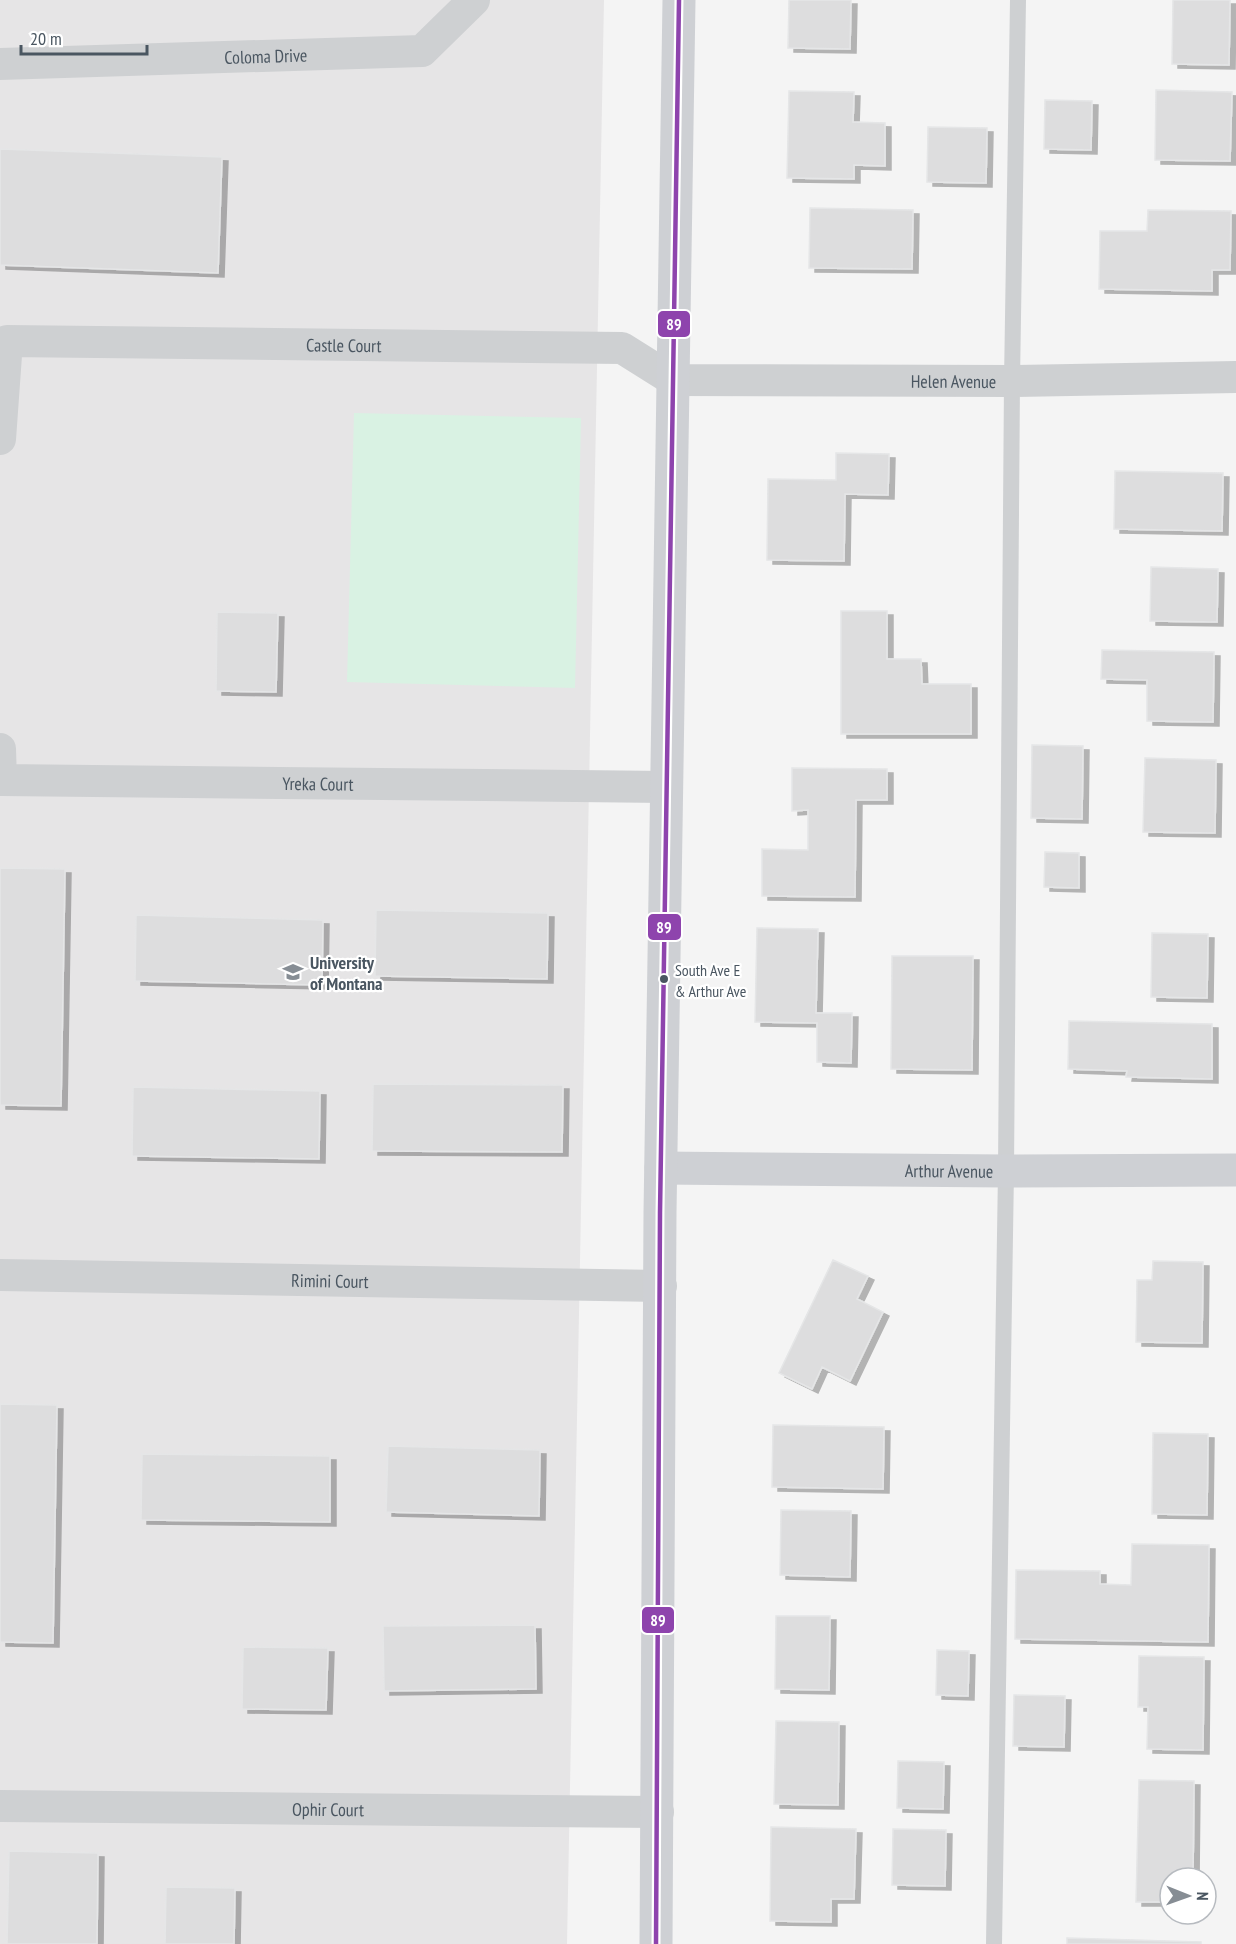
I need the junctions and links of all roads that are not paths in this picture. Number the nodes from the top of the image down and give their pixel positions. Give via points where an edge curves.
1 (474, 0) edge
2 (679, 0) edge
3 (1018, 0) edge
4 (0, 64) edge
5 (1236, 377) edge
6 (673, 380) junction
7 (1012, 381) junction
8 (0, 439) edge
9 (0, 749) edge
10 (666, 787) junction
11 (661, 1168) junction
12 (1236, 1170) edge
13 (1006, 1171) junction
14 (0, 1275) edge
15 (661, 1286) junction
16 (0, 1806) edge
17 (658, 1812) junction
18 (656, 1944) edge
19 (994, 1944) edge

1 - 4 street, Coloma Drive via 422,51
2 - 6 street
3 - 7 lane
5 - 7 street, Helen Avenue
6 - 7 street, Helen Avenue
6 - 8 street, Castle Court via 622,348 7,341
6 - 10 street
7 - 13 lane
9 - 10 street, Yreka Court via 1,780
10 - 11 street
11 - 13 street, Arthur Avenue
11 - 15 street
12 - 13 street, Arthur Avenue
13 - 19 lane
14 - 15 street, Rimini Court
15 - 17 street
16 - 17 street, Ophir Court
17 - 18 street

